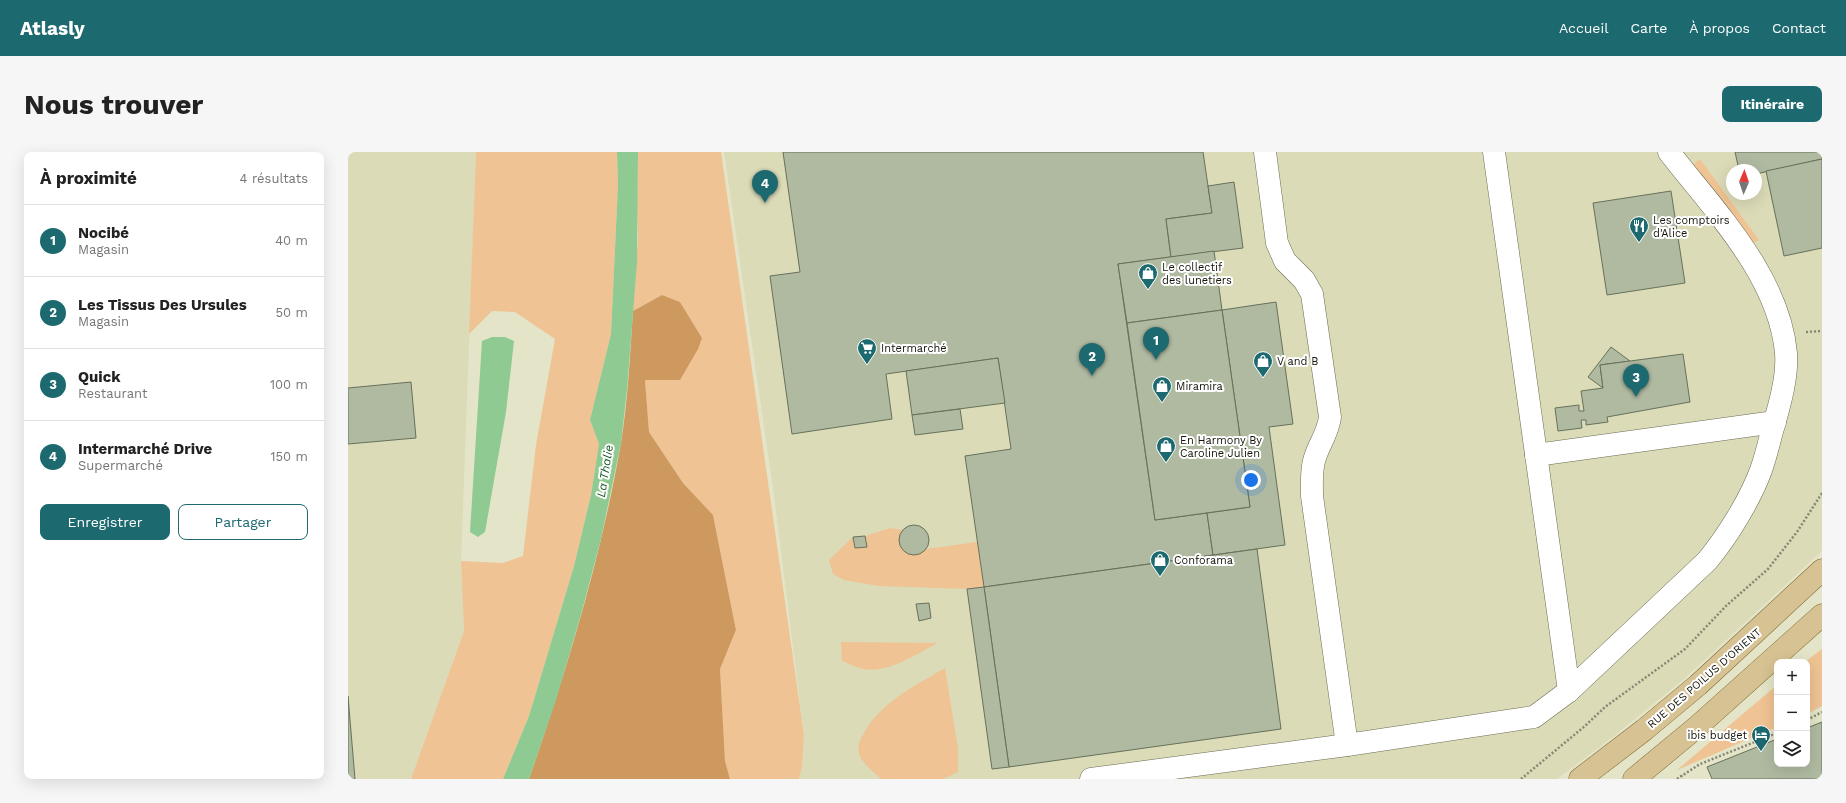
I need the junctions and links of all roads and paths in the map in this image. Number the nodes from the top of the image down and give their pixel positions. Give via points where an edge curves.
1 (1265, 152) edge
2 (1494, 152) edge
3 (1669, 152) edge
4 (1775, 422) junction
5 (1536, 455) junction
6 (1822, 493) edge
7 (1822, 570) edge
8 (1822, 615) edge
9 (1569, 691) junction
10 (1822, 712) edge
11 (1810, 718) edge
12 (1774, 734) edge
13 (1348, 745) junction
14 (1681, 775) junction
15 (1091, 779) edge
16 (1521, 779) edge
17 (1580, 779) edge
18 (1634, 779) edge
19 (1677, 779) edge
20 (1682, 779) edge

1 - 13 lane via 1277,243 1285,261 1304,280 1312,294 1317,316 1330,417 1329,429 1314,461 1311,475 1312,496
2 - 5 lane
3 - 4 lane via 1744,248 1766,283 1781,322 1786,354 1785,378
4 - 5 lane
4 - 9 lane via 1761,471 1718,547 1707,561
5 - 9 lane
6 - 16 path via 1797,532 1768,569 1726,606 1685,649 1605,707
7 - 17 main road, RUE DES POILUS D'ORIENT via 1698,685
8 - 18 main road via 1698,726
9 - 13 lane via 1534,717
10 - 11 path
12 - 14 path via 1700,764
13 - 15 lane
14 - 19 path
14 - 20 path

